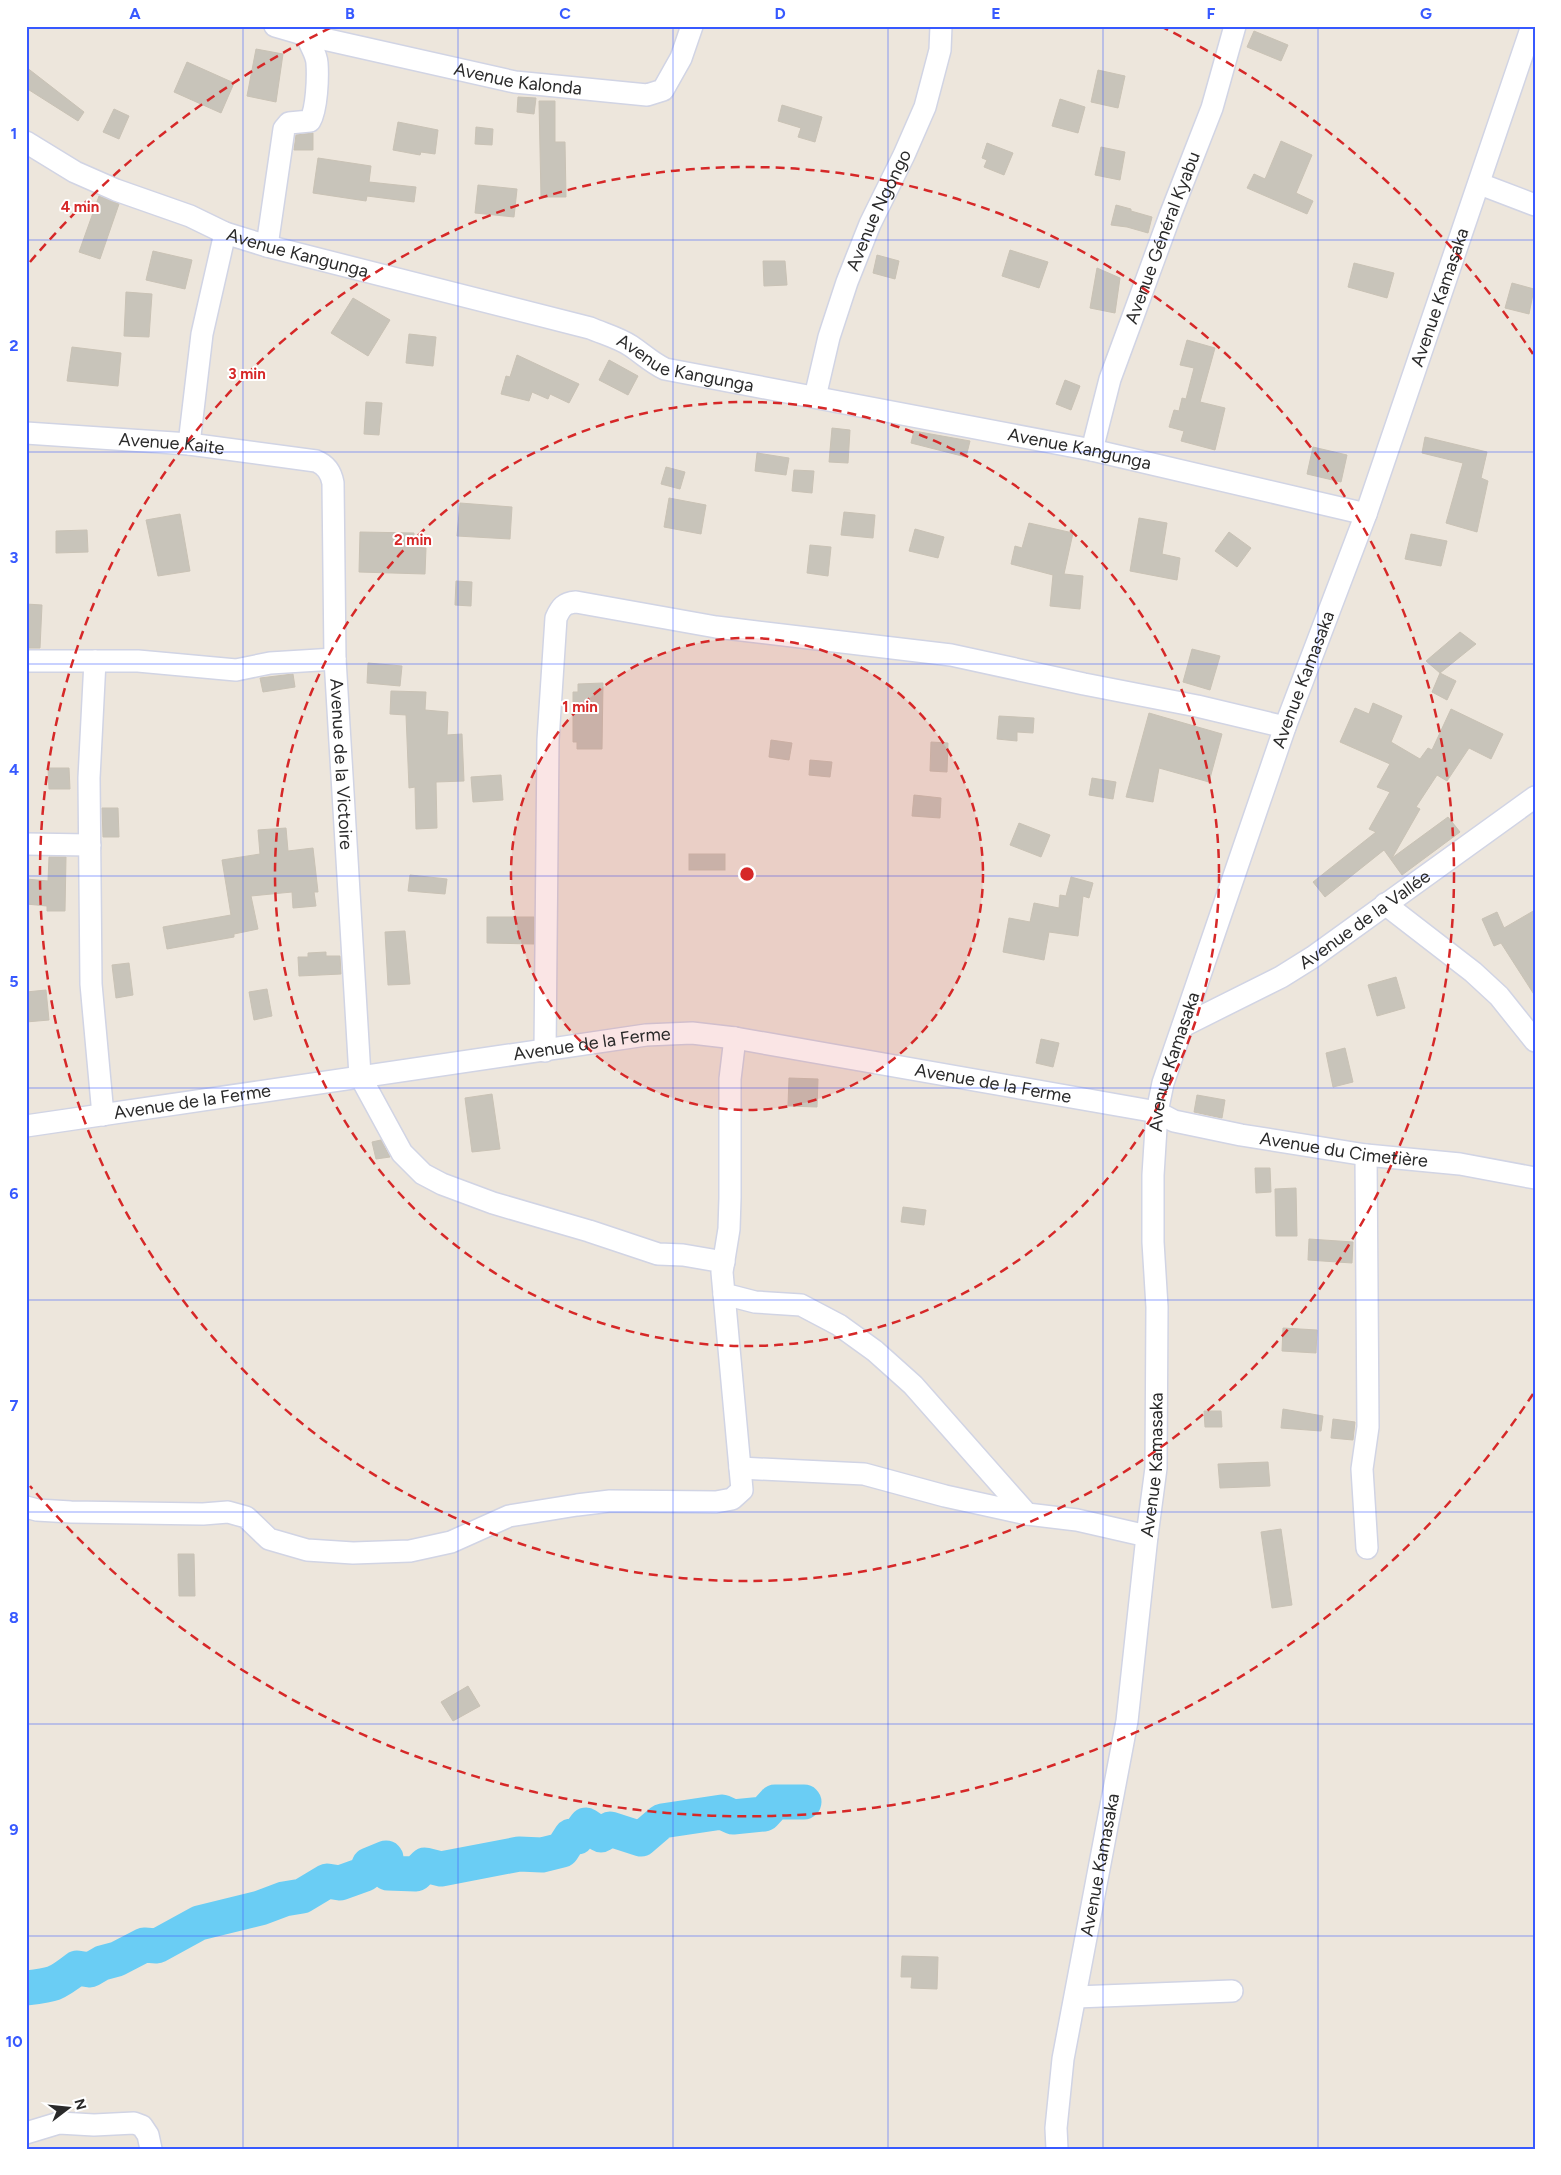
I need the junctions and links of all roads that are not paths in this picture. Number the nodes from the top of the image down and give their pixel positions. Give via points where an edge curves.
1 (275, 26) edge
2 (692, 26) edge
3 (941, 26) edge
4 (1235, 26) edge
5 (1532, 26) edge
6 (307, 31) edge
7 (26, 142) edge
8 (1480, 184) junction
9 (1535, 205) edge
10 (225, 233) junction
11 (267, 246) junction
12 (816, 397) junction
13 (26, 433) edge
14 (189, 444) junction
15 (1092, 450) junction
16 (316, 461) joint
17 (1366, 514) junction
18 (335, 659) junction
19 (26, 661) edge
20 (95, 661) junction
21 (1285, 728) junction
22 (1535, 797) edge
23 (26, 844) edge
24 (90, 845) junction
25 (1385, 904) junction
26 (1183, 1026) junction
27 (735, 1038) junction
28 (1535, 1041) edge
29 (545, 1051) junction
30 (360, 1076) junction
31 (1157, 1112) junction
32 (103, 1115) junction
33 (26, 1126) edge
34 (1366, 1154) junction
35 (1535, 1178) edge
36 (724, 1262) junction
37 (724, 1294) junction
38 (740, 1468) junction
39 (26, 1507) edge
40 (1027, 1514) junction
41 (1147, 1536) junction
42 (1367, 1548) dead end
43 (1232, 1991) dead end
44 (1076, 1997) junction
45 (26, 2133) edge
46 (151, 2149) edge
47 (1057, 2149) edge

1 - 6 street, Avenue Kalonda
2 - 6 street, Avenue Kalonda via 681,58 663,90 647,95 515,82
3 - 12 street, Avenue Ngongo via 940,50 925,107 870,224 847,282 828,337
4 - 15 street, Avenue Général Kyabu via 1206,125 1170,213 1110,379
5 - 8 street, Avenue Kamasaka
6 - 11 street via 317,62 314,109 310,121 288,123 284,129
7 - 10 street, Avenue Kangunga via 74,172 190,216
8 - 9 street
8 - 17 street, Avenue Kamasaka
10 - 11 street, Avenue Kangunga
10 - 14 street via 202,334
11 - 12 street, Avenue Kangunga via 590,328 631,346 665,369
12 - 15 street, Avenue Kangunga
13 - 14 street, Avenue Kaite
14 - 16 street, Avenue Kaite
15 - 17 street, Avenue Kangunga
16 - 18 street, Avenue de la Victoire via 328,470 334,483
17 - 21 street, Avenue Kamasaka
18 - 20 street via 270,663 236,670 182,663
18 - 30 street, Avenue de la Victoire
19 - 20 street
20 - 24 street via 89,778
21 - 26 street, Avenue Kamasaka
21 - 29 street via 1197,706 951,655 716,627 567,603 556,618 548,740
22 - 25 street, Avenue de la Vallée
23 - 24 street
24 - 32 street via 91,984
25 - 26 street, Avenue de la Vallée via 1281,977
25 - 28 street via 1500,996
26 - 31 street, Avenue Kamasaka via 1167,1068
27 - 29 street, Avenue de la Ferme via 692,1033 662,1034
27 - 31 street, Avenue de la Ferme
27 - 36 street via 730,1079 729,1229
29 - 30 street, Avenue de la Ferme
30 - 32 street, Avenue de la Ferme
30 - 36 street via 402,1153 423,1174 442,1184 658,1254
31 - 34 street, Avenue du Cimetière via 1174,1121 1203,1127
31 - 41 street, Avenue Kamasaka via 1152,1175 1158,1307 1156,1459
32 - 33 street, Avenue de la Ferme
34 - 35 street, Avenue du Cimetière via 1460,1164
34 - 42 street via 1368,1427 1362,1469
36 - 37 street
37 - 38 street
37 - 40 street via 755,1302 801,1304 822,1314 876,1351 913,1385
38 - 39 street via 742,1490 732,1499 716,1502 610,1501 508,1516 451,1542 410,1551 353,1553 307,1550 269,1539 246,1518 228,1512 71,1512
38 - 40 street via 864,1474
40 - 41 street via 1077,1520
41 - 44 street, Avenue Kamasaka via 1127,1721
43 - 44 street
44 - 47 street, Avenue Kamasaka via 1060,2084
45 - 46 street via 59,2123 134,2123 142,2126 148,2135

